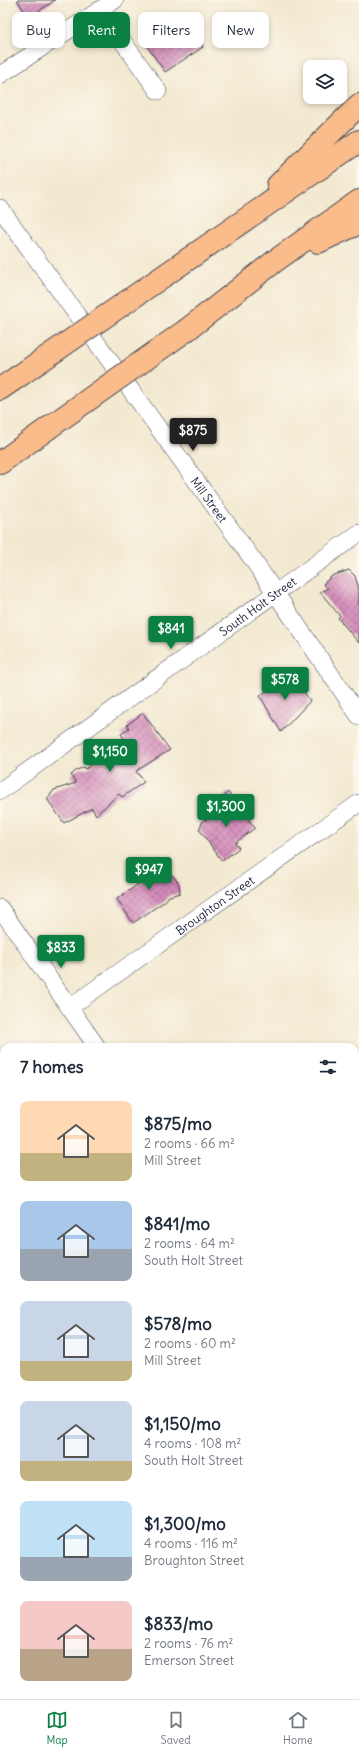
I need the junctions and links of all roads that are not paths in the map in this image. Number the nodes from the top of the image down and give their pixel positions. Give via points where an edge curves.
1 (115, 0) edge
2 (98, 11) junction
3 (0, 75) edge
4 (158, 91) dead end
5 (359, 105) edge
6 (359, 141) edge
7 (359, 201) edge
8 (0, 208) edge
9 (359, 223) edge
10 (236, 226) junction
11 (275, 261) junction
12 (0, 389) edge
13 (0, 463) edge
14 (359, 533) edge
15 (275, 593) junction
16 (359, 716) edge
17 (0, 791) edge
18 (359, 803) edge
19 (0, 908) edge
20 (70, 1007) junction
21 (94, 1043) edge

1 - 2 street
2 - 3 street
2 - 4 street
5 - 10 highway
6 - 10 highway
7 - 11 highway
8 - 15 street, Mill Street
9 - 11 highway
10 - 12 highway, bridge
11 - 13 highway, bridge via 188,329
14 - 15 street, South Holt Street
15 - 16 street, Mill Street
15 - 17 street, South Holt Street
18 - 20 street, Broughton Street
19 - 20 street
20 - 21 street

